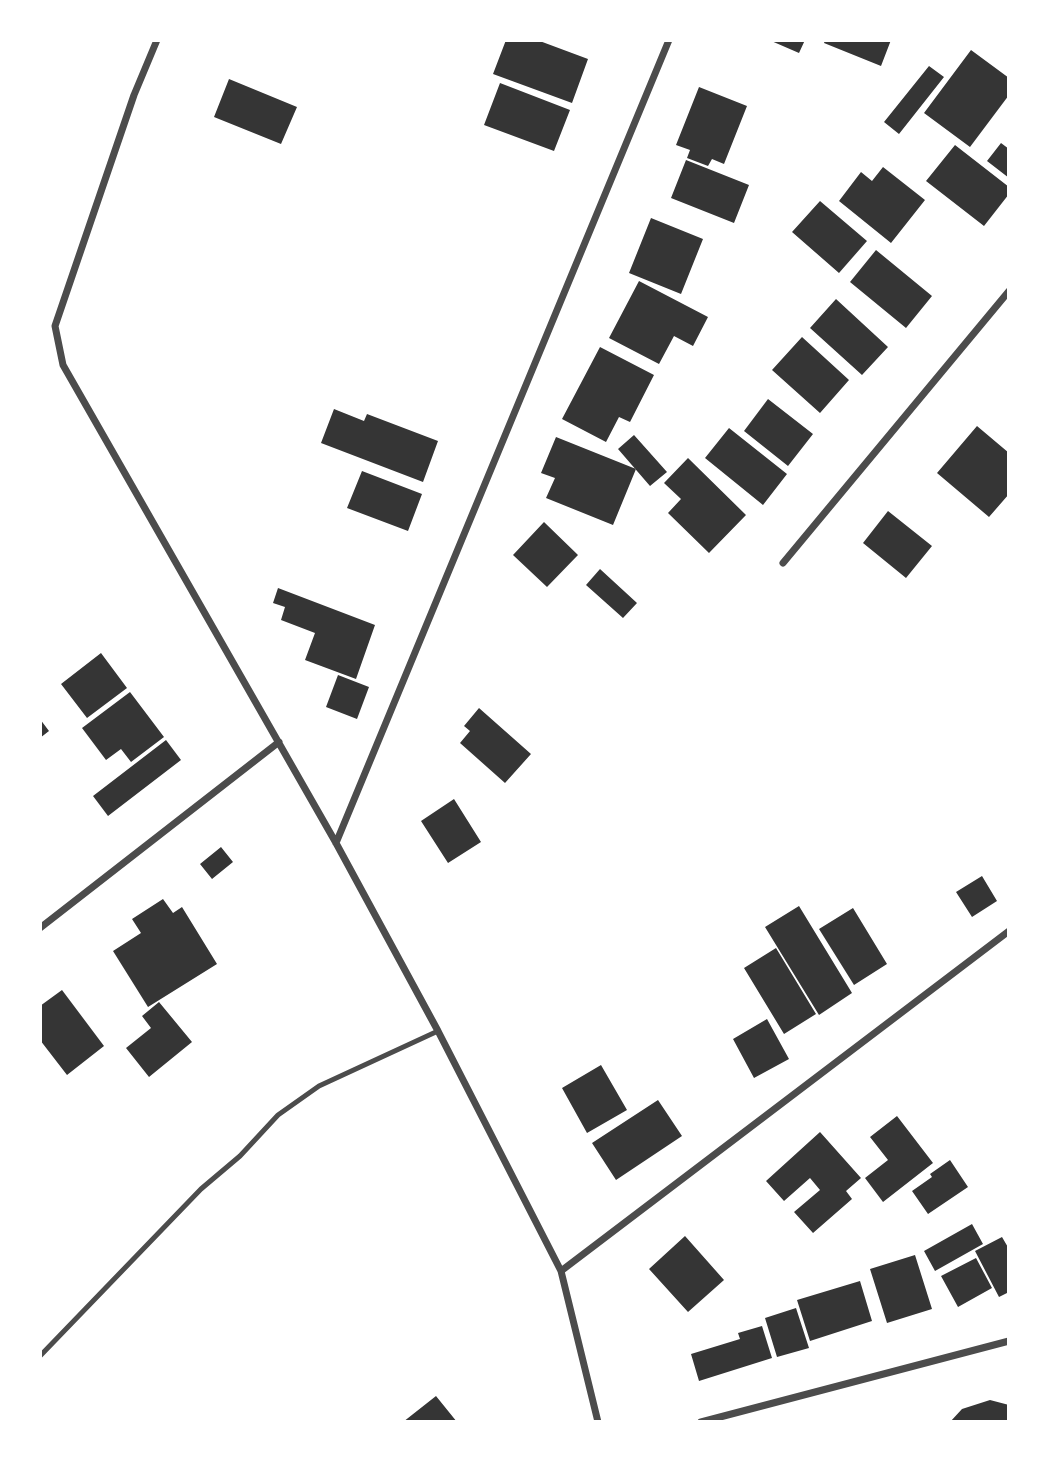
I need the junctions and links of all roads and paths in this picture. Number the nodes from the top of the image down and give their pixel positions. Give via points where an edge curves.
1 (157, 40) edge
2 (669, 40) edge
3 (1009, 291) edge
4 (783, 563) dead end
5 (279, 742) junction
6 (336, 843) junction
7 (40, 928) edge
8 (1009, 930) edge
9 (438, 1031) junction
10 (561, 1271) junction
11 (1009, 1341) edge
12 (40, 1356) edge
13 (598, 1422) edge
14 (701, 1422) edge

1 - 5 street via 55,326 58,346 63,365
2 - 6 street
3 - 4 street
5 - 6 street
5 - 7 street
6 - 9 street
8 - 10 street
9 - 10 street
9 - 12 lane via 319,1086 278,1115
10 - 13 street
11 - 14 street

